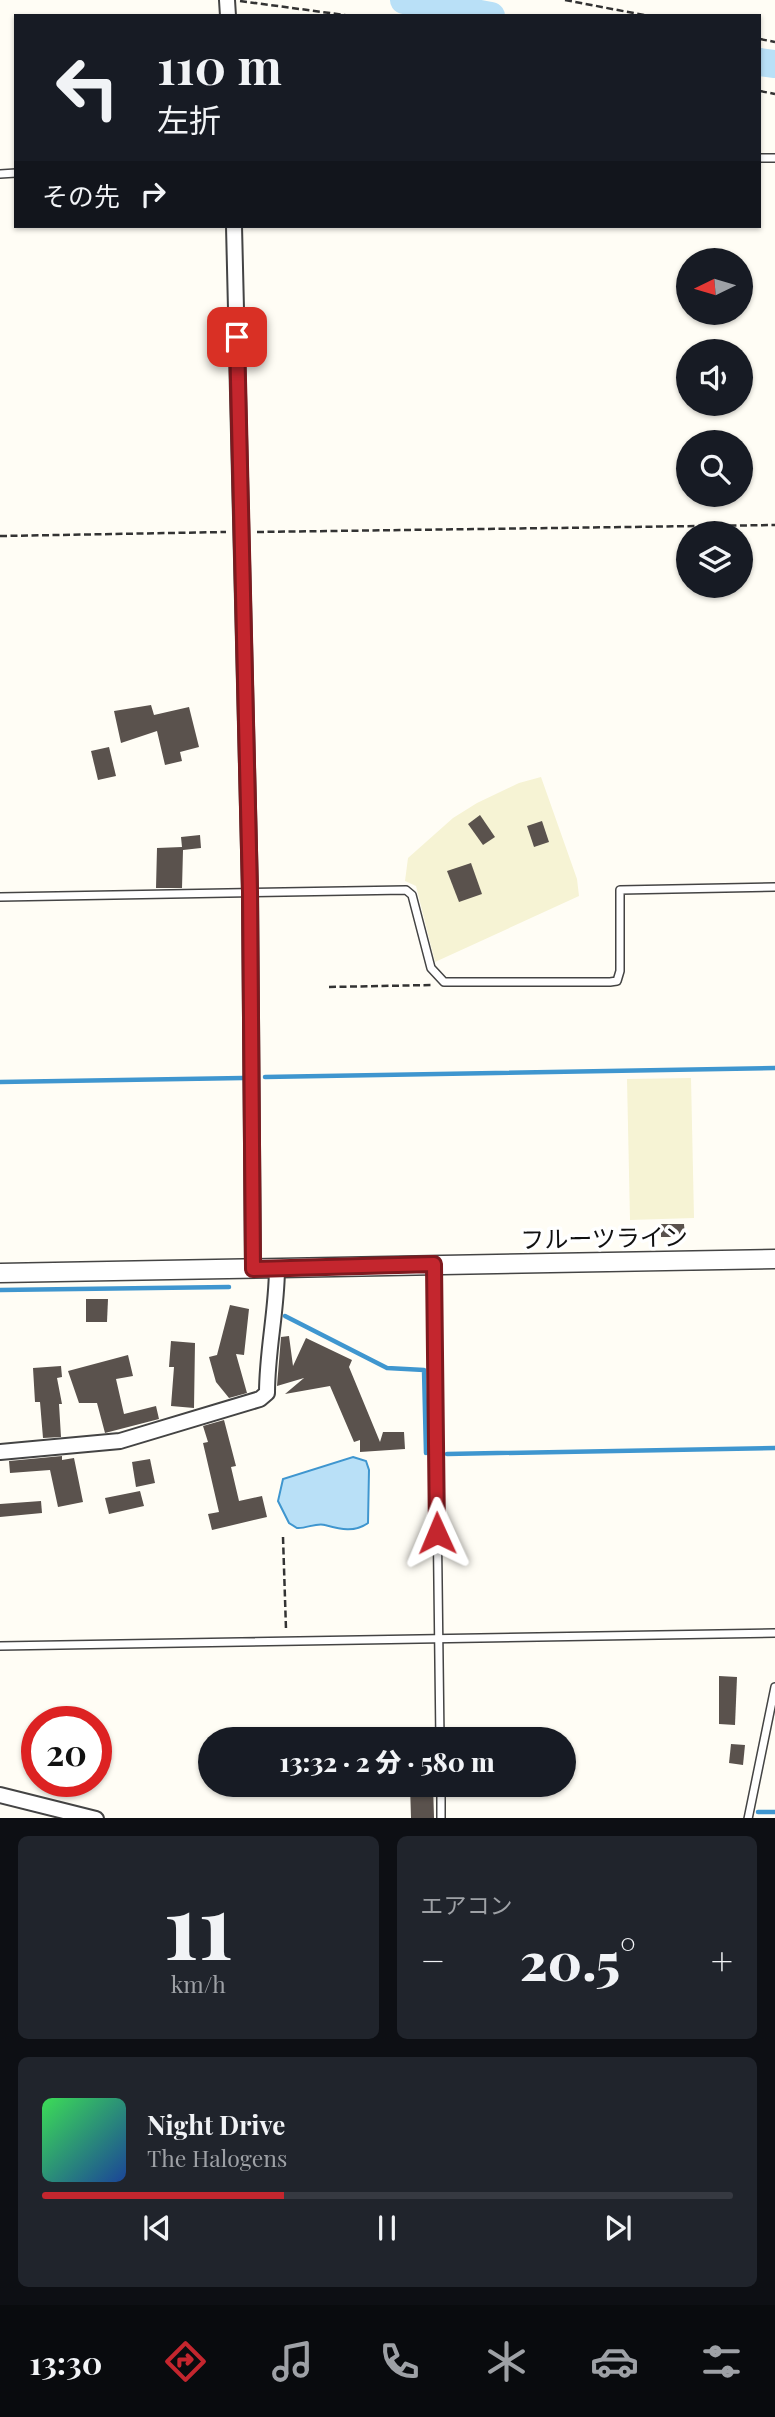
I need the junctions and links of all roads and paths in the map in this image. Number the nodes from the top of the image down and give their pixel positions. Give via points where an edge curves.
1 (234, 0) edge
2 (565, 0) edge
3 (337, 14) edge
4 (638, 14) edge
5 (234, 228) edge
6 (775, 525) edge
7 (241, 532) junction
8 (0, 536) edge
9 (775, 887) edge
10 (250, 892) junction
11 (0, 897) edge
12 (439, 978) junction
13 (329, 987) dead end
14 (775, 1259) edge
15 (434, 1264) junction
16 (277, 1268) junction
17 (253, 1269) junction
18 (0, 1273) edge
19 (0, 1452) edge
20 (283, 1536) dead end
21 (775, 1633) edge
22 (438, 1640) junction
23 (287, 1643) junction
24 (0, 1646) edge
25 (775, 1687) edge
26 (440, 1727) edge
27 (0, 1795) edge
28 (440, 1797) edge
29 (96, 1818) edge
30 (441, 1818) edge
31 (748, 1818) edge

1 - 3 path
2 - 4 path
5 - 7 street
6 - 7 path
7 - 8 path
7 - 10 street
9 - 12 lane via 620,890 617,981 452,983
10 - 11 lane
10 - 12 lane via 406,890 412,895 431,968
10 - 17 street
12 - 13 path via 431,985
14 - 15 street, フルーツライン
15 - 16 street, フルーツライン
15 - 22 lane
16 - 17 street, フルーツライン
16 - 19 street via 267,1393 260,1399 120,1441
17 - 18 street, フルーツライン
20 - 23 path
21 - 22 lane
22 - 23 lane
22 - 26 lane
23 - 24 lane
25 - 31 lane
27 - 29 street
28 - 30 lane

